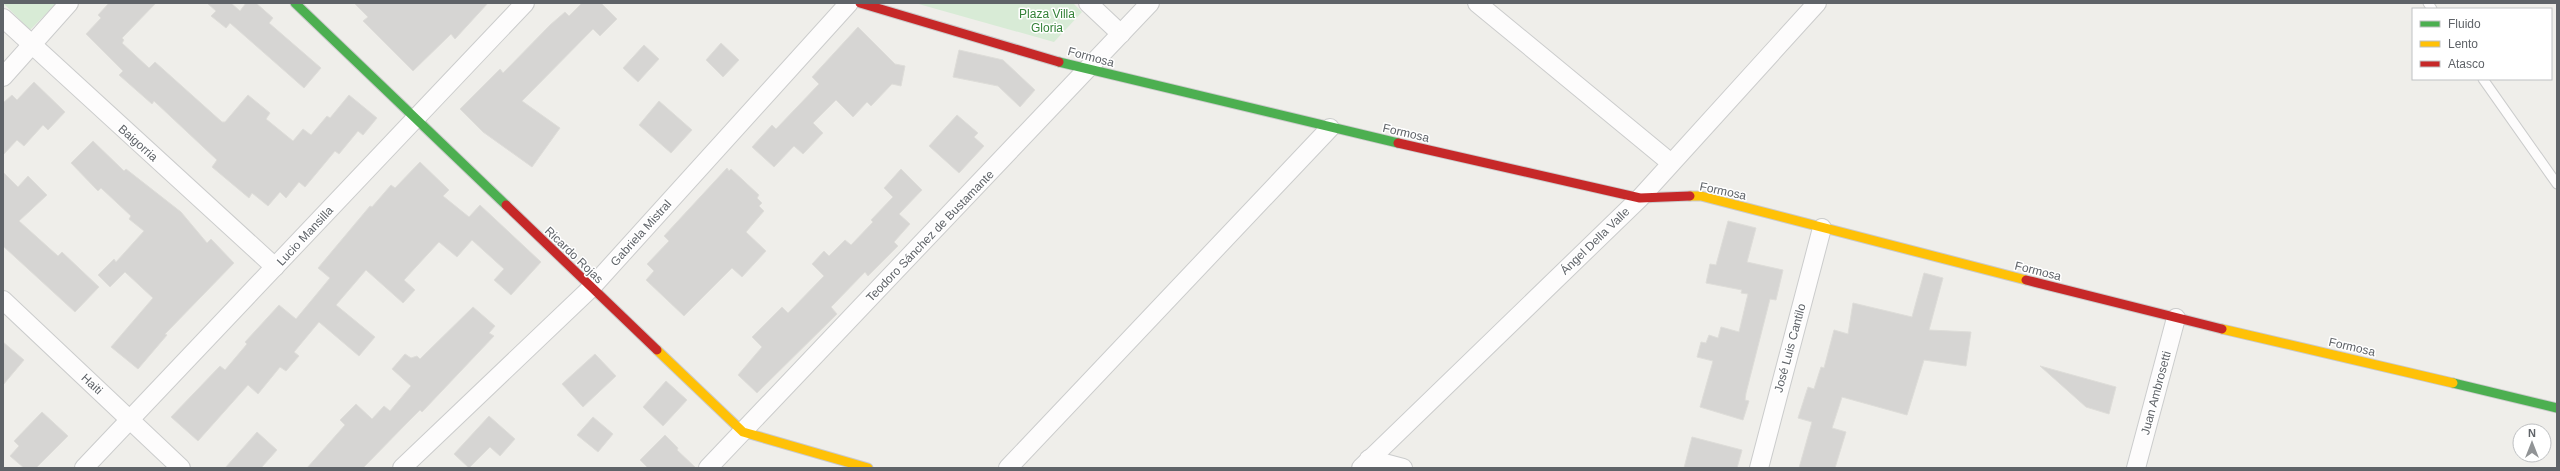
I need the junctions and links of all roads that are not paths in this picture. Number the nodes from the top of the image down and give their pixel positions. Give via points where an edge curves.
1 (69, 3) edge
2 (296, 3) edge
3 (525, 3) edge
4 (850, 3) edge
5 (860, 3) edge
6 (1088, 3) edge
7 (1150, 3) edge
8 (1477, 3) edge
9 (1813, 5) edge
10 (3, 18) edge
11 (1121, 34) junction
12 (31, 45) junction
13 (1088, 70) junction
14 (3, 77) edge
15 (2484, 80) edge
16 (416, 118) junction
17 (1330, 128) junction
18 (1671, 163) junction
19 (2557, 184) edge
20 (1640, 198) junction
21 (1822, 228) junction
22 (275, 268) junction
23 (591, 288) junction
24 (3, 300) edge
25 (2176, 318) junction
26 (2557, 408) edge
27 (130, 420) junction
28 (743, 432) junction
29 (1365, 464) edge
30 (84, 468) edge
31 (181, 468) edge
32 (402, 468) edge
33 (708, 468) edge
34 (868, 468) edge
35 (1008, 468) edge
36 (1403, 468) edge
37 (1759, 468) edge
38 (2136, 468) edge

1 - 12 street
2 - 16 street, Ricardo Rojas
3 - 16 street, Lucio Mansilla
4 - 23 street, Gabriela Mistral
5 - 13 street, Formosa
6 - 11 street
7 - 11 street, Teodoro Sánchez de Bustamante
8 - 18 street
9 - 18 street, Ángel Della Valle
10 - 12 street, Baigorria
11 - 13 street, Teodoro Sánchez de Bustamante
12 - 14 street
12 - 22 street, Baigorria
13 - 17 street, Formosa
13 - 28 street, Teodoro Sánchez de Bustamante
15 - 19 lane
16 - 22 street, Lucio Mansilla
16 - 23 street, Ricardo Rojas
17 - 20 street, Formosa
17 - 35 street
18 - 20 street, Ángel Della Valle
20 - 21 street, Formosa via 1702,196
20 - 29 street, Ángel Della Valle
21 - 25 street, Formosa
21 - 37 street, José Luis Cantilo
22 - 27 street, Lucio Mansilla
23 - 28 street, Ricardo Rojas
23 - 32 street, Gabriela Mistral
24 - 27 street, Haiti
25 - 26 street, Formosa
25 - 38 street, Juan Ambrosetti
27 - 30 street, Lucio Mansilla
27 - 31 street, Haiti
28 - 33 street, Teodoro Sánchez de Bustamante
28 - 34 street, Ricardo Rojas
29 - 36 street

